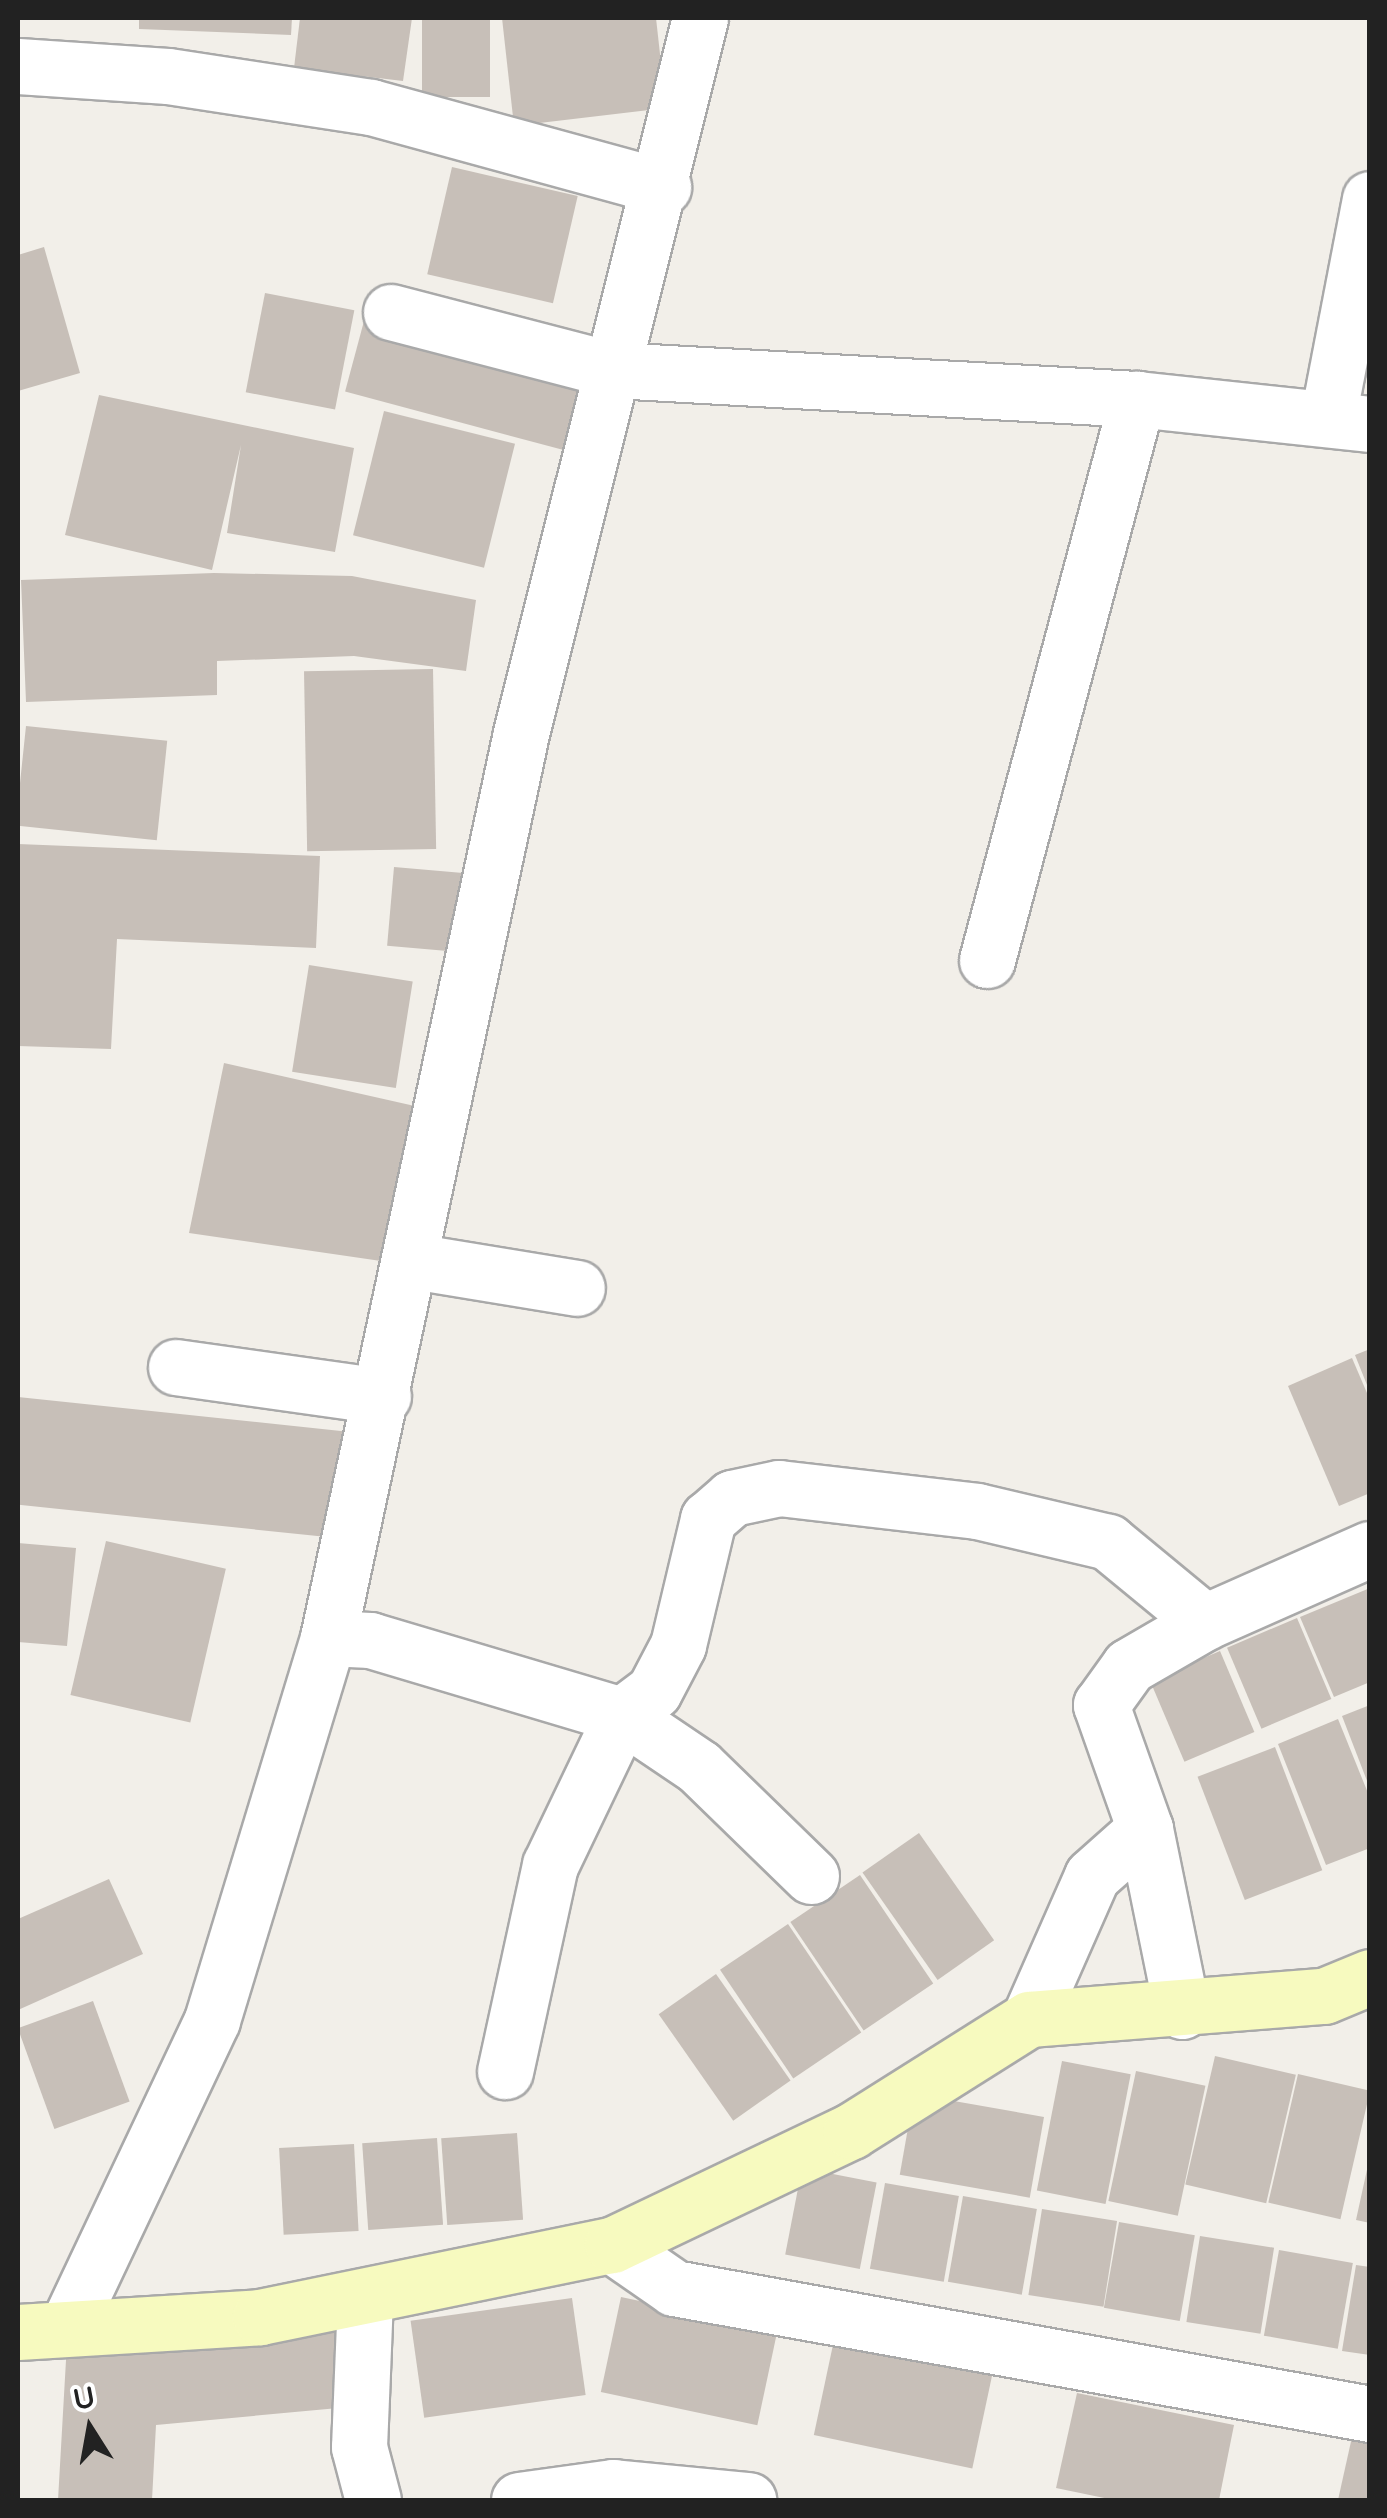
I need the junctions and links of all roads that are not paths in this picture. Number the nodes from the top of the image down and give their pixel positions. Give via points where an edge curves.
1 (700, 18) edge
2 (18, 66) edge
3 (664, 187) junction
4 (1370, 199) edge
5 (392, 312) dead end
6 (613, 370) junction
7 (1137, 399) junction
8 (1348, 421) edge
9 (987, 960) dead end
10 (413, 1261) junction
11 (577, 1288) dead end
12 (176, 1367) dead end
13 (383, 1396) junction
14 (1370, 1549) edge
15 (1205, 1622) junction
16 (328, 1638) junction
17 (622, 1715) junction
18 (1146, 1829) junction
19 (811, 1876) dead end
20 (1354, 1991) edge
21 (1182, 2011) junction
22 (1028, 2019) junction
23 (505, 2071) dead end
24 (612, 2245) junction
25 (364, 2298) junction
26 (43, 2329) edge
27 (1370, 2414) edge
28 (372, 2500) edge
29 (518, 2500) edge
30 (748, 2500) edge

1 - 3 street
2 - 3 street via 168,76 371,107
3 - 6 street
4 - 8 street
5 - 6 street
6 - 7 street
6 - 10 street via 521,732
7 - 8 street
7 - 9 street
10 - 11 street
10 - 13 street
12 - 13 street
13 - 16 street
14 - 15 street
15 - 17 street via 1108,1542 977,1512 779,1488 732,1498 708,1519 678,1645 654,1691
15 - 18 street via 1129,1666 1101,1705
16 - 17 street via 370,1640
16 - 26 street via 212,2020
17 - 19 street via 699,1767
17 - 23 street via 550,1865
18 - 21 street
18 - 22 street via 1092,1876
20 - 21 street
21 - 22 street
22 - 24 street via 852,2130
24 - 25 street
24 - 27 street via 674,2288
25 - 26 street via 260,2317
25 - 28 street via 359,2447
29 - 30 street via 613,2487

